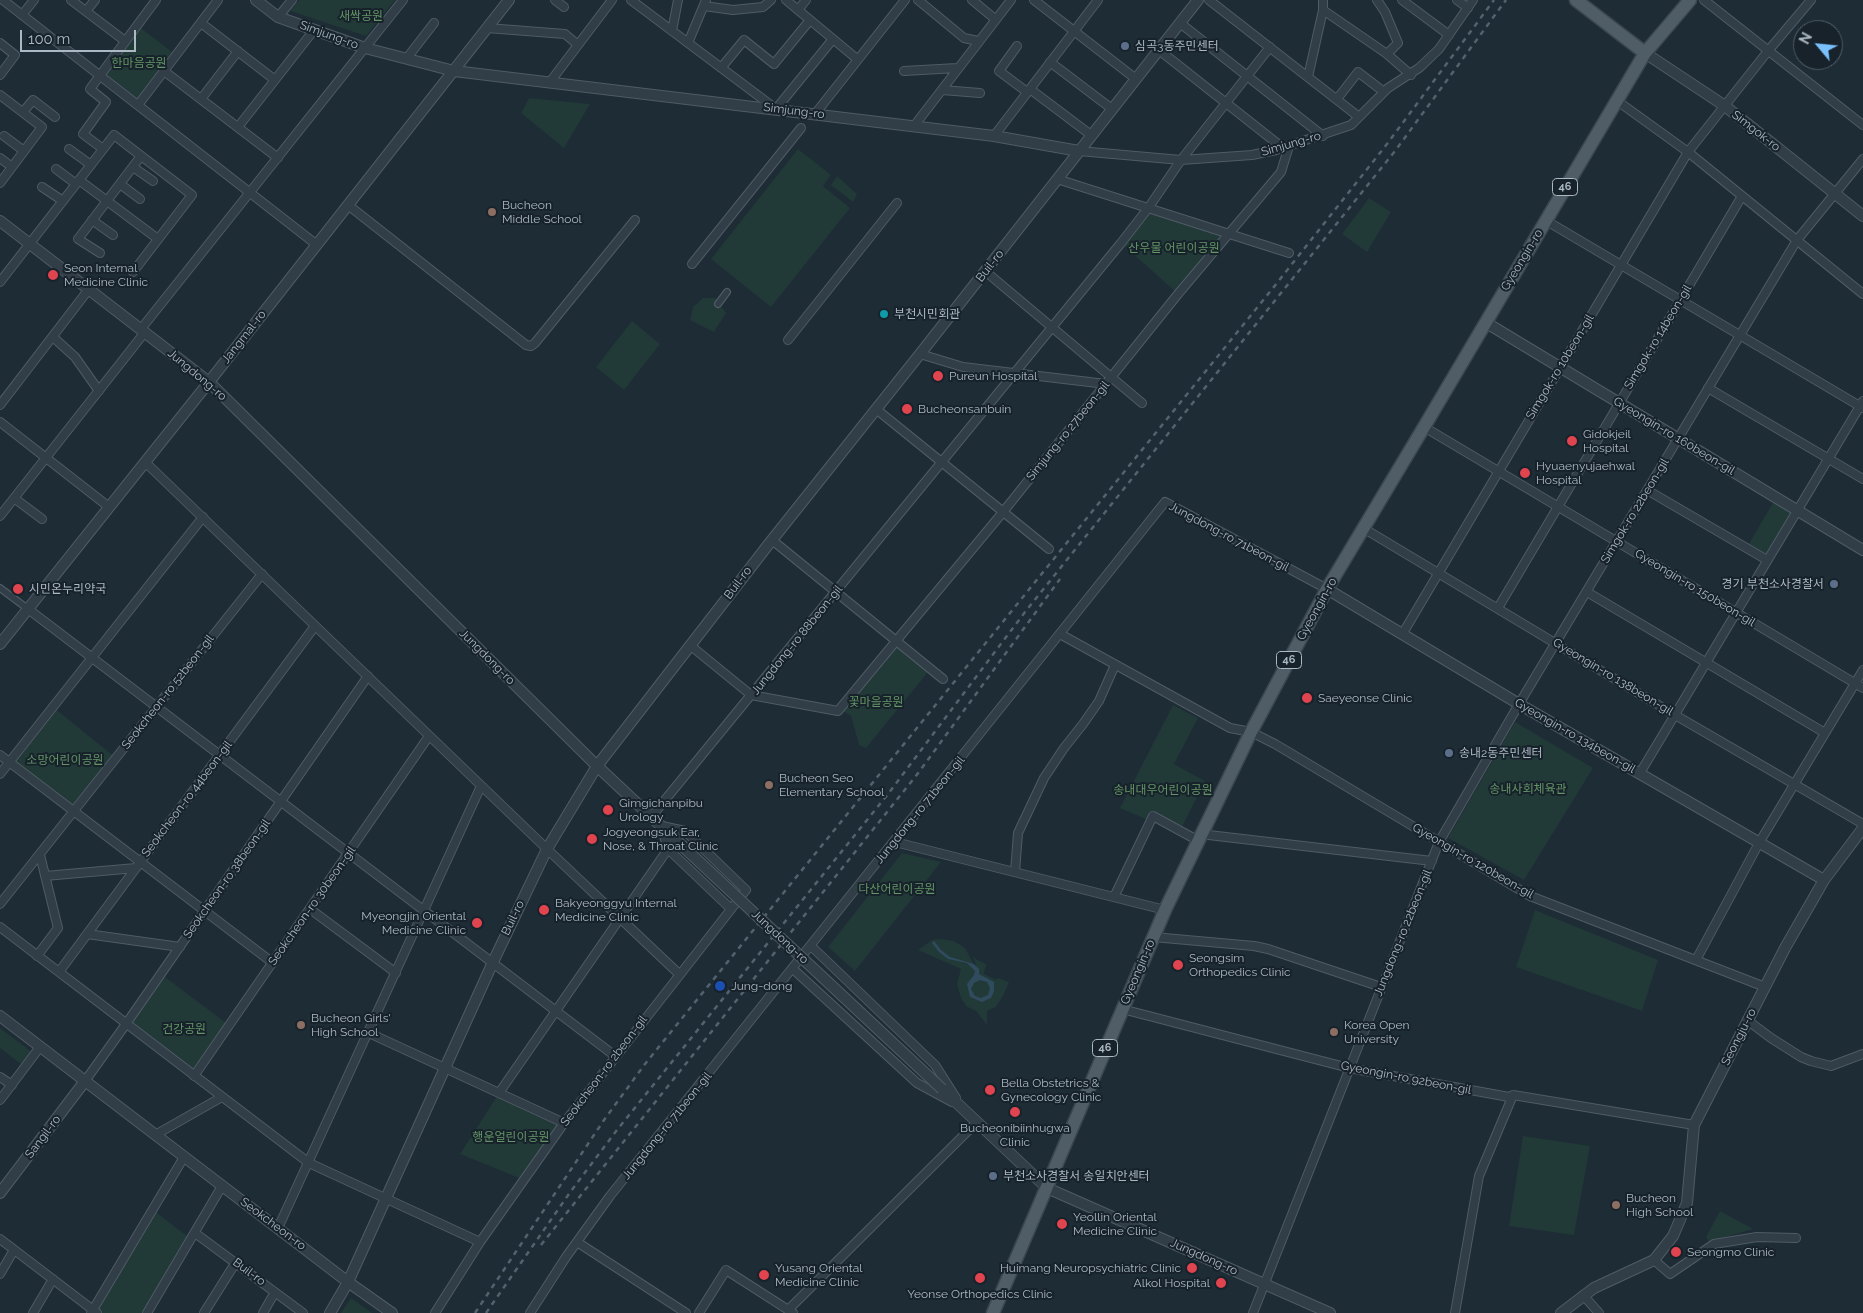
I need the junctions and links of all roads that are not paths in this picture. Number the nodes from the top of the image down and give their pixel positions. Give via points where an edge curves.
1 (3, 0) edge
2 (34, 0) edge
3 (72, 0) edge
4 (95, 0) edge
5 (156, 0) edge
6 (218, 0) edge
7 (256, 0) edge
8 (292, 0) edge
9 (402, 0) edge
10 (509, 0) edge
11 (556, 0) edge
12 (612, 0) edge
13 (631, 0) edge
14 (678, 0) edge
15 (771, 0) edge
16 (786, 0) edge
17 (806, 0) edge
18 (905, 0) edge
19 (918, 0) edge
20 (972, 0) edge
21 (1010, 0) edge
22 (1034, 0) edge
23 (1198, 0) edge
24 (1209, 0) edge
25 (1323, 0) edge
26 (1402, 0) edge
27 (1457, 0) edge
28 (1474, 0) edge
29 (1576, 0) edge
30 (1690, 0) edge
31 (1704, 0) edge
32 (1811, 0) edge
33 (1094, 1) edge
34 (1378, 2) edge
35 (705, 3) edge
36 (564, 7) dead end
37 (1468, 8) junction
38 (798, 10) junction
39 (1323, 10) junction
40 (86, 11) junction
41 (22, 15) junction
42 (278, 17) junction
43 (995, 19) junction
44 (810, 20) junction
45 (201, 22) junction
46 (1180, 23) junction
47 (434, 24) dead end
48 (487, 28) junction
49 (314, 30) junction
50 (672, 31) junction
51 (1074, 31) junction
52 (1449, 35) junction
53 (833, 38) junction
54 (125, 41) junction
55 (978, 41) junction
56 (0, 43) edge
57 (688, 43) junction
58 (578, 44) junction
59 (1017, 46) dead end
60 (1270, 47) junction
61 (365, 48) junction
62 (1159, 50) junction
63 (1768, 51) junction
64 (238, 52) junction
65 (1645, 52) junction
66 (1387, 54) junction
67 (408, 58) junction
68 (857, 59) junction
69 (1050, 62) junction
70 (721, 68) junction
71 (957, 68) junction
72 (164, 70) junction
73 (454, 70) junction
74 (904, 71) dead end
75 (1, 72) edge
76 (99, 75) junction
77 (1411, 75) junction
78 (1248, 76) junction
79 (1308, 77) junction
80 (1136, 78) junction
81 (275, 80) junction
82 (550, 82) junction
83 (942, 90) junction
84 (1028, 91) junction
85 (1384, 92) junction
86 (980, 93) dead end
87 (0, 95) edge
88 (201, 99) junction
89 (1337, 99) junction
90 (1616, 100) junction
91 (1226, 103) junction
92 (138, 105) junction
93 (1725, 106) junction
94 (776, 109) junction
95 (1112, 109) junction
96 (23, 112) junction
97 (815, 114) junction
98 (55, 117) dead end
99 (1360, 117) junction
100 (1863, 125) edge
101 (914, 126) junction
102 (238, 127) junction
103 (801, 128) dead end
104 (1091, 135) junction
105 (4, 136) dead end
106 (994, 136) junction
107 (1323, 136) junction
108 (1286, 147) junction
109 (68, 149) dead end
110 (103, 149) junction
111 (24, 151) junction
112 (1079, 151) junction
113 (1688, 152) junction
114 (141, 156) junction
115 (0, 158) edge
116 (278, 158) junction
117 (1863, 159) edge
118 (1182, 160) junction
119 (90, 165) junction
120 (12, 167) junction
121 (133, 167) junction
122 (56, 169) dead end
123 (1056, 179) junction
124 (153, 181) dead end
125 (78, 182) junction
126 (0, 183) edge
127 (120, 184) junction
128 (42, 187) dead end
129 (250, 193) junction
130 (1834, 193) junction
131 (1742, 196) junction
132 (140, 199) dead end
133 (63, 201) junction
134 (107, 201) junction
135 (897, 203) dead end
136 (348, 205) junction
137 (1149, 207) junction
138 (1863, 216) edge
139 (92, 220) junction
140 (635, 220) dead end
141 (1545, 220) junction
142 (0, 221) edge
143 (1230, 233) junction
144 (113, 235) dead end
145 (158, 240) junction
146 (1797, 240) junction
147 (30, 244) junction
148 (317, 245) junction
149 (1288, 253) dead end
150 (100, 254) dead end
151 (692, 264) dead end
152 (1621, 265) junction
153 (985, 271) junction
154 (133, 272) dead end
155 (0, 282) edge
156 (90, 290) junction
157 (727, 292) dead end
158 (1863, 294) edge
159 (1680, 300) junction
160 (718, 304) dead end
161 (1485, 322) junction
162 (1052, 328) junction
163 (143, 330) junction
164 (1739, 335) junction
165 (53, 337) junction
166 (788, 340) dead end
167 (920, 354) junction
168 (1560, 367) junction
169 (1016, 373) junction
170 (1112, 378) junction
171 (209, 382) junction
172 (1106, 384) junction
173 (1708, 388) junction
174 (98, 391) junction
175 (1142, 403) dead end
176 (1619, 403) junction
177 (0, 405) edge
178 (1862, 405) edge
179 (876, 409) junction
180 (0, 422) edge
181 (1424, 427) junction
182 (1678, 439) junction
183 (47, 457) junction
184 (1828, 459) junction
185 (145, 462) junction
186 (942, 462) junction
187 (1498, 471) junction
188 (1863, 479) edge
189 (1647, 490) junction
190 (14, 498) junction
191 (1558, 506) junction
192 (109, 507) junction
193 (1797, 511) junction
194 (1003, 512) junction
195 (0, 516) edge
196 (203, 517) junction
197 (42, 519) dead end
198 (1363, 528) junction
199 (772, 540) junction
200 (1617, 541) junction
201 (1049, 548) dead end
202 (1863, 550) edge
203 (1767, 560) junction
204 (1438, 573) junction
205 (262, 574) junction
206 (0, 588) edge
207 (1327, 589) junction
208 (1587, 592) junction
209 (835, 593) junction
210 (1498, 608) junction
211 (28, 610) junction
212 (1736, 612) junction
213 (315, 626) junction
214 (1403, 633) junction
215 (1060, 634) junction
216 (896, 641) junction
217 (1556, 642) junction
218 (0, 644) edge
219 (691, 646) junction
220 (92, 658) junction
221 (1706, 663) junction
222 (1115, 664) junction
223 (1863, 670) edge
224 (368, 676) junction
225 (943, 679) dead end
226 (1855, 683) junction
227 (1863, 688) edge
228 (752, 695) junction
229 (1519, 704) junction
230 (156, 707) junction
231 (1675, 715) junction
232 (1250, 732) junction
233 (1825, 733) junction
234 (429, 736) junction
235 (0, 754) edge
236 (220, 755) junction
237 (10, 762) junction
238 (597, 766) junction
239 (1640, 773) junction
240 (0, 774) edge
241 (1794, 784) junction
242 (481, 786) junction
243 (281, 801) junction
244 (75, 810) junction
245 (651, 817) junction
246 (1863, 824) edge
247 (661, 826) junction
248 (1863, 828) edge
249 (1199, 837) junction
250 (895, 842) junction
251 (1439, 842) junction
252 (1759, 843) junction
253 (547, 849) junction
254 (668, 849) junction
255 (348, 852) junction
256 (40, 855) junction
257 (1432, 860) junction
258 (138, 865) junction
259 (1015, 872) junction
260 (45, 876) junction
261 (1824, 880) junction
262 (1114, 897) junction
263 (0, 904) edge
264 (310, 909) junction
265 (731, 909) junction
266 (425, 910) junction
267 (1164, 910) junction
268 (205, 911) junction
269 (620, 918) junction
270 (0, 928) edge
271 (87, 934) junction
272 (1153, 937) junction
273 (811, 946) junction
274 (180, 947) junction
275 (37, 956) junction
276 (1696, 960) junction
277 (273, 962) junction
278 (493, 962) junction
279 (793, 969) junction
280 (58, 972) junction
281 (396, 973) junction
282 (679, 974) junction
283 (1382, 987) junction
284 (1765, 987) junction
285 (1122, 1009) junction
286 (556, 1011) junction
287 (0, 1016) edge
288 (1747, 1020) junction
289 (126, 1024) junction
290 (369, 1033) junction
291 (40, 1047) junction
292 (1863, 1054) edge
293 (615, 1056) junction
294 (1349, 1068) junction
295 (444, 1069) junction
296 (194, 1076) junction
297 (0, 1077) edge
298 (85, 1081) junction
299 (12, 1085) junction
300 (499, 1093) junction
301 (1513, 1095) junction
302 (222, 1097) junction
303 (0, 1100) edge
304 (962, 1108) junction
305 (977, 1122) junction
306 (564, 1124) junction
307 (1694, 1125) junction
308 (155, 1135) junction
309 (184, 1157) junction
310 (309, 1163) junction
311 (222, 1186) junction
312 (2, 1187) edge
313 (1047, 1188) junction
314 (386, 1199) junction
315 (278, 1228) junction
316 (195, 1233) junction
317 (1796, 1238) dead end
318 (0, 1239) edge
319 (480, 1242) junction
320 (577, 1242) junction
321 (14, 1250) junction
322 (1654, 1260) junction
323 (236, 1262) junction
324 (0, 1274) edge
325 (53, 1279) junction
326 (348, 1282) junction
327 (1263, 1283) junction
328 (276, 1292) junction
329 (1583, 1295) junction
330 (790, 1311) edge
331 (94, 1312) edge
332 (33, 1313) edge
333 (147, 1313) edge
334 (204, 1313) edge
335 (263, 1313) edge
336 (303, 1313) edge
337 (330, 1313) edge
338 (392, 1313) edge
339 (435, 1313) edge
340 (530, 1313) edge
341 (686, 1313) edge
342 (699, 1313) edge
343 (993, 1313) edge
344 (1253, 1313) edge
345 (1330, 1313) edge
346 (1455, 1313) edge
347 (1561, 1313) edge
348 (1599, 1313) edge

1 - 41 street
2 - 41 street
3 - 40 street
4 - 40 street
5 - 54 street
6 - 45 street
7 - 42 street, Simjung-ro
8 - 42 street
9 - 61 street
10 - 48 street, Jangmal-ro
11 - 36 street
12 - 58 street
13 - 50 street
14 - 50 street
15 - 35 street via 763,7 733,10
16 - 38 street
17 - 38 street
18 - 68 street
19 - 55 street via 964,38
20 - 43 street
21 - 43 street
22 - 51 street
23 - 46 street, Buil-ro
24 - 60 street
25 - 39 street
26 - 52 street
27 - 37 street
28 - 37 street, Simjung-ro
29 - 65 main road
30 - 65 main road, Gyeongin-ro
31 - 63 street
32 - 63 street, Simgok-ro 10beon-gil
33 - 51 street
34 - 66 street via 1398,43
35 - 57 street
37 - 52 street, Simjung-ro
38 - 44 street
39 - 66 street
39 - 79 street
40 - 54 street
41 - 76 street
42 - 49 street, Simjung-ro
43 - 55 street
44 - 53 street
44 - 70 street via 774,64 744,40
45 - 64 street
45 - 72 street
46 - 62 street, Buil-ro
46 - 78 street
47 - 67 street
48 - 58 street via 565,34
48 - 73 street, Jangmal-ro
49 - 61 street, Simjung-ro
49 - 81 street
50 - 57 street
51 - 69 street
51 - 80 street
52 - 77 street, Simjung-ro via 1439,50
53 - 68 street
53 - 94 street
54 - 76 street
55 - 71 street
56 - 75 street via 15,55
57 - 70 street
58 - 82 street
59 - 84 street via 999,71
60 - 78 street
60 - 79 street
61 - 67 street, Simjung-ro
61 - 116 street
62 - 80 street, Buil-ro
62 - 91 street
63 - 93 street, Simgok-ro 10beon-gil
63 - 100 street
64 - 81 street
64 - 88 street
65 - 90 main road, Gyeongin-ro / 46
65 - 93 street, Simgok-ro
66 - 77 street
67 - 73 street, Simjung-ro
68 - 97 street
69 - 84 street
69 - 95 street
70 - 94 street
71 - 74 street
71 - 83 street
72 - 88 street
72 - 92 street
73 - 82 street, Simjung-ro
73 - 136 street, Jangmal-ro
76 - 92 street
76 - 110 street via 90,89 106,102 83,134
77 - 85 street, Simjung-ro
78 - 91 street
78 - 107 street
79 - 89 street
80 - 95 street, Buil-ro
81 - 102 street
82 - 94 street, Simjung-ro
83 - 86 street
83 - 101 street
84 - 104 street
84 - 106 street
85 - 89 street via 1358,72
85 - 99 street, Simjung-ro
87 - 96 street
88 - 102 street
89 - 99 street
90 - 113 street
90 - 141 main road, Gyeongin-ro / 46
91 - 108 street
91 - 118 street
92 - 129 street
93 - 113 street, Simgok-ro 10beon-gil
93 - 130 street, Simgok-ro
94 - 97 street, Simjung-ro
95 - 104 street, Buil-ro
96 - 98 street via 33,100
96 - 111 street via 42,127
97 - 101 street, Simjung-ro
99 - 107 street, Simjung-ro via 1351,125
101 - 106 street, Simjung-ro
102 - 116 street
103 - 151 street
104 - 112 street, Buil-ro
105 - 111 street
106 - 112 street, Simjung-ro
107 - 108 street, Simjung-ro
108 - 118 street, Simjung-ro via 1252,155
108 - 143 street, Simjung-ro 27beon-gil via 1281,172
109 - 119 street
110 - 114 street via 114,136
110 - 119 street
111 - 120 street
112 - 118 street, Simjung-ro
112 - 123 street, Buil-ro
113 - 131 street
113 - 152 street, Simgok-ro 10beon-gil
114 - 121 street
114 - 145 street via 192,195
115 - 120 street
116 - 129 street
117 - 130 street, Simgok-ro 22beon-gil
118 - 137 street, Jungdong-ro 88beon-gil
119 - 125 street
120 - 126 street
121 - 124 street
121 - 127 street
122 - 125 street
123 - 137 street
123 - 153 street, Buil-ro
125 - 133 street
125 - 134 street
127 - 132 street
127 - 134 street
128 - 133 street
129 - 148 street
129 - 163 street
130 - 138 street, Simgok-ro
130 - 146 street, Simgok-ro 22beon-gil
131 - 146 street
131 - 159 street, Simgok-ro 14beon-gil
133 - 147 street
134 - 139 street
134 - 145 street
135 - 166 street
136 - 140 street via 531,346
136 - 148 street, Jangmal-ro
137 - 143 street
137 - 162 street, Jungdong-ro 88beon-gil
139 - 144 street
139 - 150 street via 78,239
141 - 152 street
141 - 161 main road, Gyeongin-ro / 46
142 - 147 street, Jungdong-ro
143 - 149 street
143 - 170 street, Simjung-ro 27beon-gil
145 - 154 street
146 - 158 street
146 - 164 street, Simgok-ro 22beon-gil
147 - 155 street
147 - 156 street, Jungdong-ro
148 - 171 street, Jangmal-ro
152 - 159 street
152 - 168 street, Simgok-ro 10beon-gil
153 - 162 street
153 - 167 street, Buil-ro
156 - 163 street, Jungdong-ro
156 - 165 street
157 - 160 street
159 - 164 street
159 - 176 street, Simgok-ro 14beon-gil
161 - 168 street, Gyeongin-ro 160beon-gil
161 - 181 main road, Gyeongin-ro / 46
162 - 169 street, Jungdong-ro 88beon-gil
162 - 170 street
163 - 171 street, Jungdong-ro
163 - 174 street
164 - 173 street, Simgok-ro 22beon-gil
164 - 178 street
165 - 174 street via 75,357
165 - 177 street
167 - 169 street via 963,367
167 - 179 street, Buil-ro
168 - 176 street, Gyeongin-ro 160beon-gil
168 - 187 street, Simgok-ro 10beon-gil
169 - 172 street
169 - 186 street, Jungdong-ro 88beon-gil
170 - 172 street, Simjung-ro 27beon-gil
170 - 175 street
171 - 185 street, Jangmal-ro
171 - 238 street, Jungdong-ro
172 - 194 street, Simjung-ro 27beon-gil
173 - 182 street, Simgok-ro 22beon-gil
173 - 184 street
174 - 183 street
176 - 182 street, Gyeongin-ro 160beon-gil
176 - 191 street, Simgok-ro 14beon-gil
178 - 184 street
179 - 186 street
179 - 199 street, Buil-ro
180 - 183 street
181 - 187 street, Gyeongin-ro 150beon-gil
181 - 198 main road, Gyeongin-ro / 46
182 - 189 street, Simgok-ro 22beon-gil
182 - 193 street, Gyeongin-ro 160beon-gil
183 - 190 street
183 - 192 street
184 - 188 street
184 - 193 street
185 - 192 street, Jangmal-ro
185 - 196 street
186 - 194 street
186 - 209 street, Jungdong-ro 88beon-gil
187 - 191 street, Gyeongin-ro 150beon-gil
187 - 204 street, Simgok-ro 10beon-gil
189 - 200 street, Simgok-ro 22beon-gil
189 - 203 street
190 - 195 street
190 - 197 street
191 - 200 street, Gyeongin-ro 150beon-gil
191 - 210 street, Simgok-ro 14beon-gil
192 - 211 street, Jangmal-ro
193 - 202 street, Gyeongin-ro 160beon-gil
193 - 203 street
194 - 201 street
194 - 216 street, Simjung-ro 27beon-gil
196 - 205 street
196 - 220 street
198 - 204 street, Gyeongin-ro 138beon-gil
198 - 207 main road, Gyeongin-ro / 46
199 - 209 street
199 - 219 street, Buil-ro
200 - 208 street, Simgok-ro 22beon-gil
200 - 212 street, Gyeongin-ro 150beon-gil
203 - 212 street
204 - 210 street, Gyeongin-ro 138beon-gil
204 - 214 street, Simgok-ro 10beon-gil
205 - 213 street
205 - 230 street, Seokcheon-ro 52beon-gil
206 - 211 street
207 - 214 street, Gyeongin-ro 134beon-gil
207 - 215 street, Jungdong-ro 71beon-gil via 1166,502
207 - 232 main road, Gyeongin-ro / 46
208 - 217 street, Simgok-ro 22beon-gil
208 - 221 street
209 - 216 street
209 - 228 street, Jungdong-ro 88beon-gil
210 - 217 street, Gyeongin-ro 138beon-gil
211 - 218 street, Jangmal-ro
211 - 220 street
212 - 221 street
212 - 226 street, Gyeongin-ro 150beon-gil
213 - 224 street
213 - 236 street, Seokcheon-ro 44beon-gil
214 - 229 street, Gyeongin-ro 134beon-gil
215 - 222 street, Gyeongin-ro 120beon-gil
215 - 250 street, Jungdong-ro 71beon-gil
216 - 225 street
216 - 228 street, Simjung-ro 27beon-gil via 838,710
217 - 229 street, Simgok-ro 22beon-gil
217 - 231 street, Gyeongin-ro 138beon-gil
219 - 228 street
219 - 238 street, Buil-ro
220 - 230 street
220 - 237 street
221 - 231 street
221 - 233 street
222 - 232 street, Gyeongin-ro 120beon-gil via 1230,728
222 - 259 street via 1099,701 1044,778 1018,833
223 - 226 street
224 - 234 street
224 - 243 street, Seokcheon-ro 38beon-gil
226 - 227 street, Gyeongin-ro 150beon-gil
226 - 233 street
228 - 245 street, Jungdong-ro 88beon-gil
229 - 239 street, Gyeongin-ro 134beon-gil
229 - 251 street, Jungdong-ro 22beon-gil
230 - 236 street
230 - 244 street, Seokcheon-ro 52beon-gil
231 - 239 street
231 - 241 street, Gyeongin-ro 138beon-gil
232 - 249 main road, Gyeongin-ro / 46
232 - 251 street, Gyeongin-ro 120beon-gil
233 - 241 street
234 - 242 street
234 - 255 street, Seokcheon-ro 30beon-gil
235 - 237 street
236 - 243 street
236 - 258 street, Seokcheon-ro 44beon-gil
237 - 240 street
237 - 244 street
238 - 245 street, Jungdong-ro
238 - 253 street, Buil-ro
239 - 252 street, Gyeongin-ro 134beon-gil
241 - 246 street, Gyeongin-ro 138beon-gil
241 - 252 street
242 - 253 street
242 - 266 street
243 - 255 street
243 - 268 street, Seokcheon-ro 38beon-gil
244 - 256 street, Seokcheon-ro 52beon-gil
244 - 258 street
245 - 247 street, Jungdong-ro
247 - 254 street
247 - 265 street, Seokcheon-ro 2beon-gil via 685,831 746,890
247 - 304 street, Jungdong-ro, bridge
248 - 261 street, Seongju-ro
249 - 257 street
249 - 262 street via 1153,816
249 - 267 main road, Gyeongin-ro / 46
250 - 259 street
250 - 273 street, Jungdong-ro 71beon-gil
251 - 257 street, Jungdong-ro 22beon-gil
251 - 276 street, Gyeongin-ro 120beon-gil via 1530,896
252 - 261 street, Gyeongin-ro 134beon-gil
252 - 276 street
253 - 269 street
253 - 278 street, Buil-ro
254 - 265 street
254 - 269 street
255 - 264 street, Seokcheon-ro 30beon-gil
255 - 266 street
256 - 260 street
256 - 263 street, Seokcheon-ro 52beon-gil
257 - 283 street, Jungdong-ro 22beon-gil
258 - 260 street
258 - 268 street
258 - 271 street, Seokcheon-ro 44beon-gil
259 - 262 street
260 - 275 street via 58,928
261 - 284 street, Seongju-ro
262 - 267 street
264 - 277 street, Seokcheon-ro 30beon-gil
264 - 281 street
265 - 282 street, Seokcheon-ro 2beon-gil
266 - 278 street
266 - 281 street
267 - 272 main road, Gyeongin-ro / 46
268 - 274 street, Seokcheon-ro 38beon-gil
268 - 277 street
269 - 282 street
269 - 286 street
270 - 275 street
271 - 274 street
271 - 280 street, Seokcheon-ro 44beon-gil
272 - 283 street via 1268,949
272 - 285 main road, Gyeongin-ro / 46
273 - 279 street, Jungdong-ro 71beon-gil
273 - 304 street, Jungdong-ro via 935,1065
274 - 289 street, Seokcheon-ro 38beon-gil
275 - 280 street
276 - 284 street, Gyeongin-ro 120beon-gil
277 - 296 street, Seokcheon-ro 30beon-gil
278 - 286 street
278 - 295 street, Buil-ro
279 - 304 street, Jungdong-ro via 917,1083
279 - 320 street, Jungdong-ro 71beon-gil via 610,1196
280 - 289 street
281 - 290 street
282 - 293 street, Seokcheon-ro 2beon-gil
283 - 294 street, Jungdong-ro 22beon-gil
284 - 288 street, Seongju-ro
285 - 294 street, Gyeongin-ro 92beon-gil
285 - 313 main road, Gyeongin-ro / 46
286 - 293 street
286 - 300 street
287 - 291 street, Seokcheon-ro
288 - 292 street via 1811,1061 1830,1066
288 - 307 street, Seongju-ro
289 - 296 street
289 - 298 street, Seokcheon-ro 38beon-gil
290 - 295 street
290 - 310 street
291 - 298 street, Seokcheon-ro
291 - 299 street
293 - 306 street, Seokcheon-ro 2beon-gil
294 - 301 street, Gyeongin-ro 92beon-gil via 1509,1097
294 - 327 street, Jungdong-ro 22beon-gil
295 - 300 street
295 - 314 street, Buil-ro
296 - 302 street
297 - 299 street
298 - 308 street, Seokcheon-ro
298 - 312 street, Sangil-ro
299 - 303 street
300 - 306 street
301 - 307 street, Gyeongin-ro 92beon-gil
301 - 346 street via 1479,1176
302 - 308 street
302 - 310 street
304 - 305 street, Jungdong-ro
305 - 313 street, Jungdong-ro
305 - 330 street
306 - 319 street, Seokcheon-ro 2beon-gil
307 - 322 street, Seongju-ro via 1687,1203 1673,1236
308 - 309 street, Seokcheon-ro
309 - 311 street, Seokcheon-ro
309 - 331 street
310 - 314 street
310 - 315 street
311 - 315 street, Seokcheon-ro
311 - 316 street
313 - 327 street, Jungdong-ro
313 - 343 main road, Gyeongin-ro / 46
314 - 319 street
314 - 326 street, Buil-ro
315 - 326 street, Seokcheon-ro
316 - 323 street, Buil-ro
316 - 333 street
317 - 322 street via 1757,1237 1714,1244 1670,1274
318 - 321 street
319 - 339 street, Seokcheon-ro 2beon-gil
320 - 340 street, Jungdong-ro 71beon-gil
320 - 341 street
321 - 324 street
321 - 325 street
322 - 329 street, Seongju-ro
323 - 328 street, Buil-ro
323 - 334 street
325 - 331 street
325 - 332 street
326 - 337 street, Buil-ro
326 - 338 street, Seokcheon-ro
327 - 344 street, Jungdong-ro 22beon-gil
327 - 345 street, Jungdong-ro
328 - 335 street
328 - 336 street, Buil-ro
329 - 347 street, Seongju-ro
329 - 348 street
330 - 342 street via 726,1270

